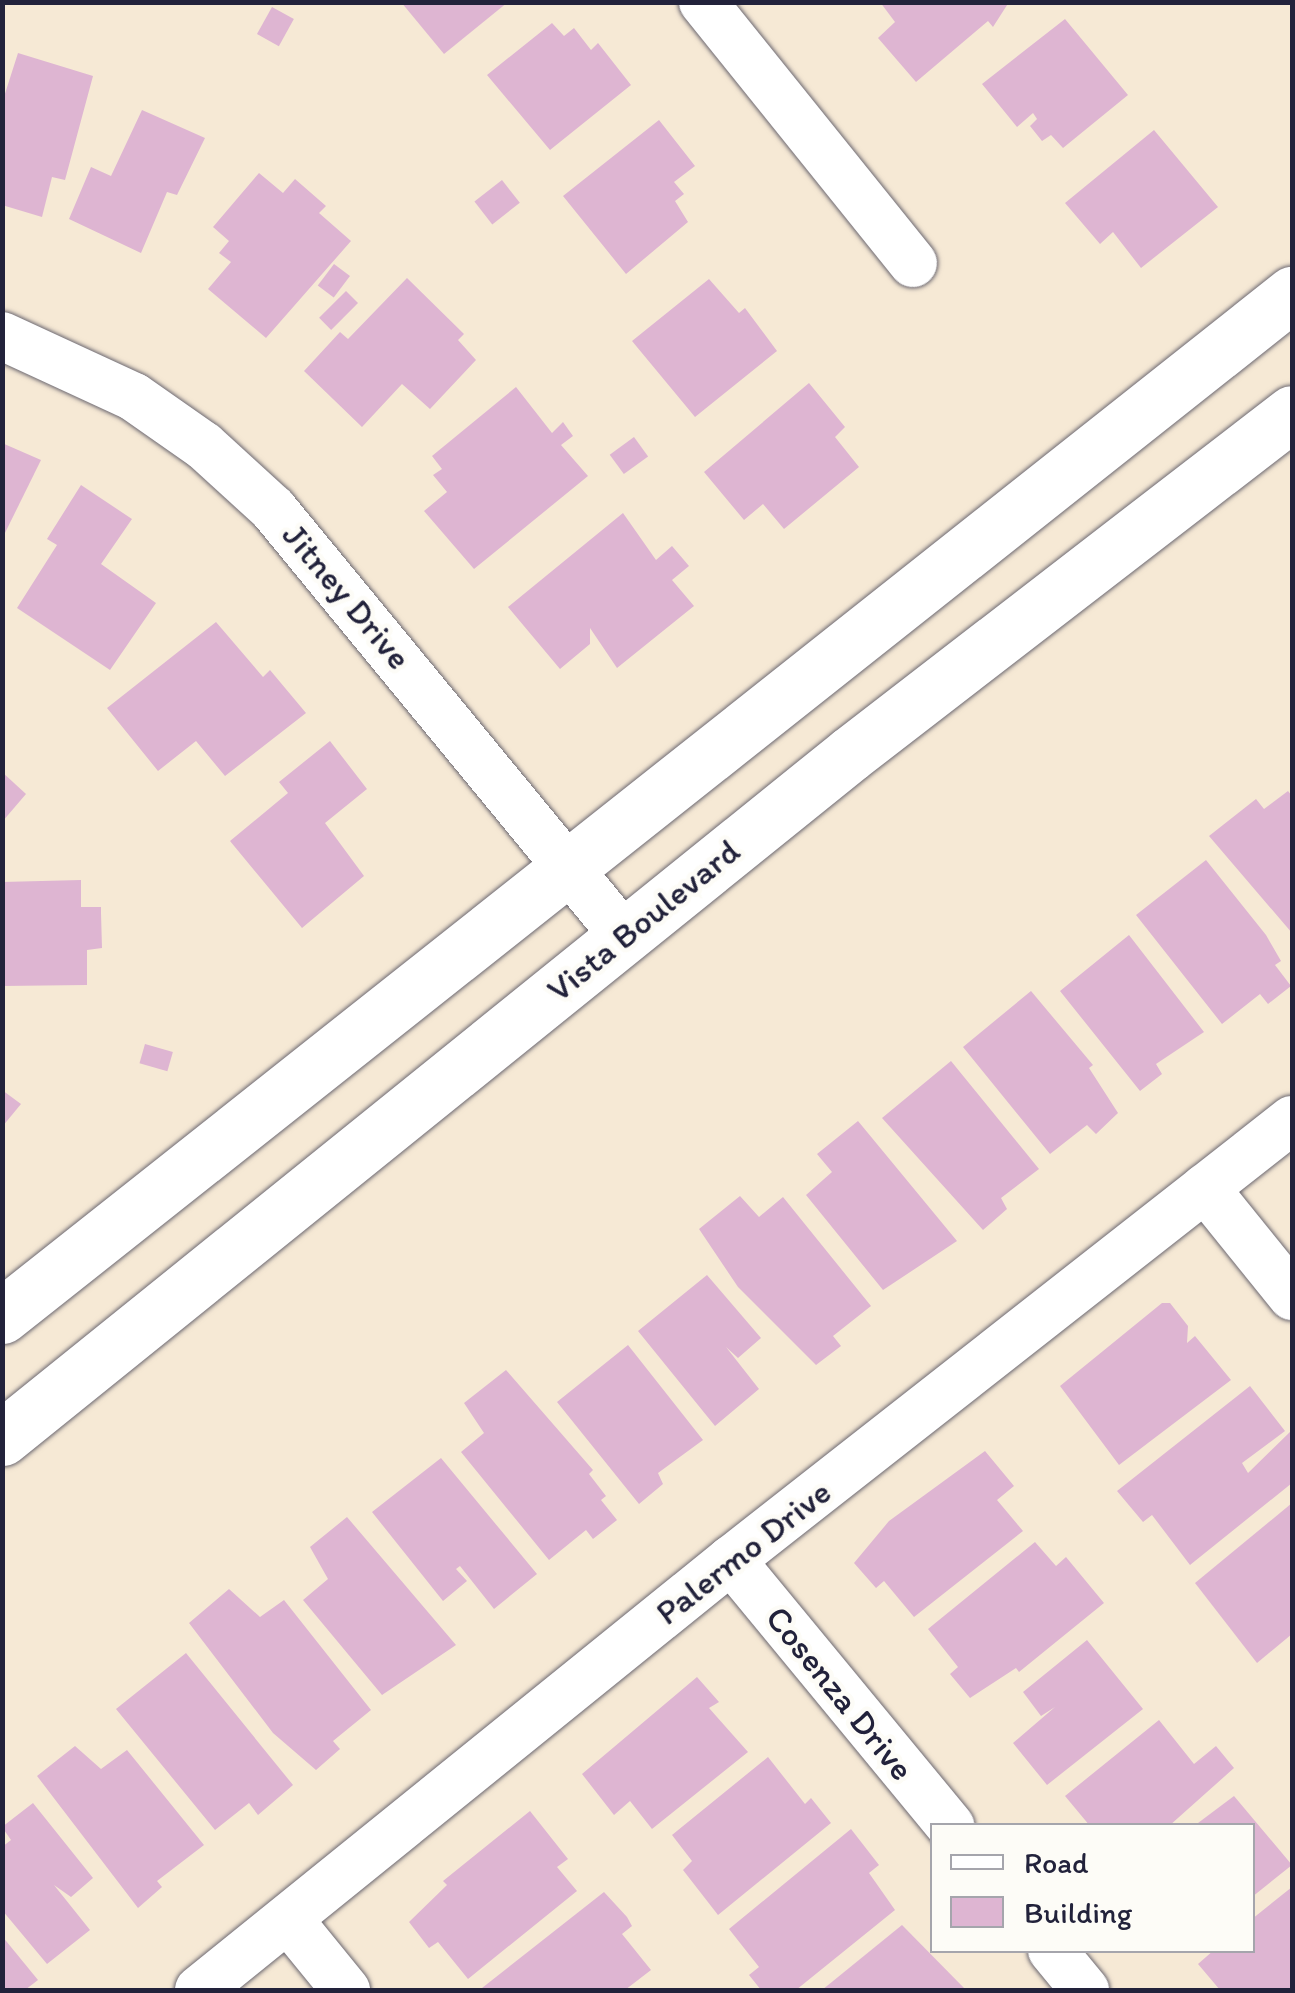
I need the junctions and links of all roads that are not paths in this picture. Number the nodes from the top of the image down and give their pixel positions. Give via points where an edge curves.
1 (703, 2) edge
2 (913, 262) dead end
3 (1292, 294) edge
4 (2, 336) edge
5 (1292, 412) edge
6 (566, 865) junction
7 (624, 936) junction
8 (1292, 1120) edge
9 (1205, 1188) junction
10 (1292, 1296) edge
11 (2, 1316) edge
12 (2, 1438) edge
13 (731, 1560) junction
14 (948, 1823) edge
15 (288, 1918) junction
16 (1054, 1953) edge
17 (199, 1990) edge
18 (346, 1990) edge
19 (1085, 1990) edge

1 - 2 street
3 - 6 main road
4 - 6 street, Jitney Drive via 134,397 204,446 273,509
5 - 7 main road, Vista Boulevard
6 - 7 street, Jitney Drive
6 - 11 main road
7 - 12 main road, Vista Boulevard
8 - 9 street, Palermo Drive
9 - 10 street
9 - 13 street, Palermo Drive
13 - 14 street, Cosenza Drive
13 - 15 street, Palermo Drive
15 - 17 street, Palermo Drive
15 - 18 street
16 - 19 street

